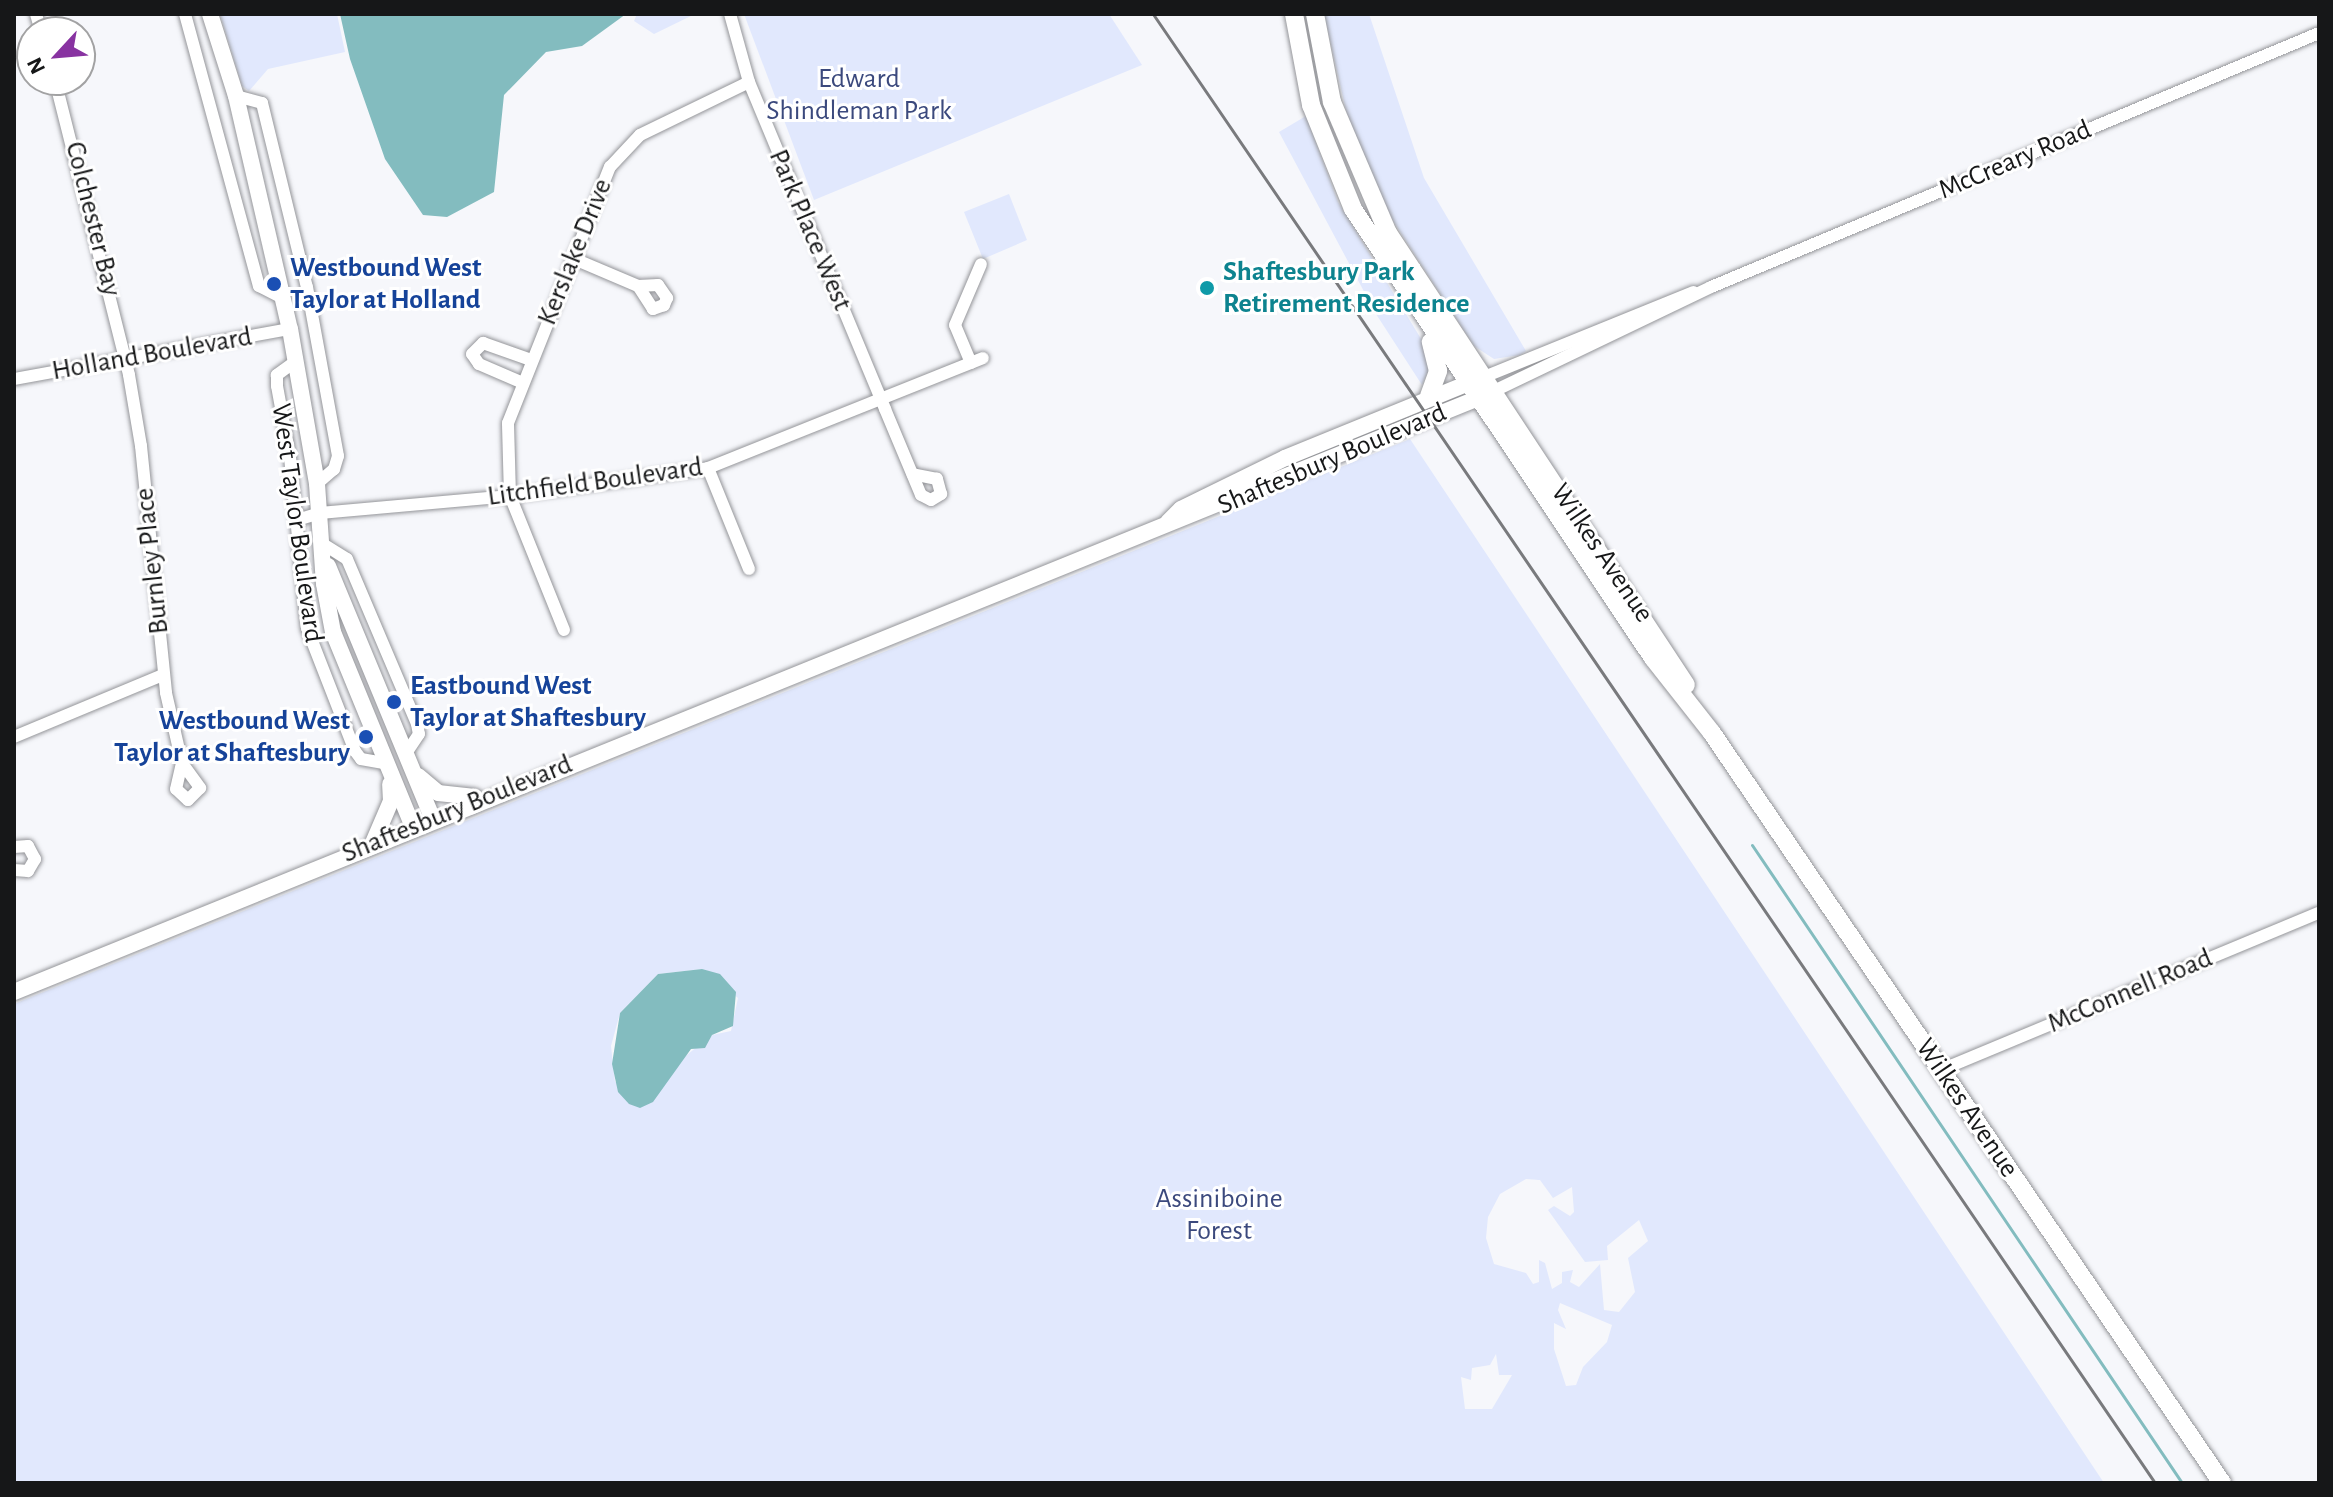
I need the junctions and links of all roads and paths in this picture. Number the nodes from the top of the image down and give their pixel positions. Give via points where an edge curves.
1 (185, 14) edge
2 (210, 14) edge
3 (730, 14) edge
4 (1294, 14) edge
5 (1315, 14) edge
6 (2319, 33) edge
7 (749, 82) junction
8 (59, 96) edge
9 (236, 96) junction
10 (572, 258) junction
11 (981, 264) dead end
12 (638, 286) dead end
13 (1402, 287) junction
14 (284, 299) junction
15 (290, 329) junction
16 (125, 359) junction
17 (531, 360) junction
18 (296, 361) junction
19 (14, 379) edge
20 (523, 383) junction
21 (1480, 388) junction
22 (1429, 396) junction
23 (881, 399) junction
24 (708, 468) junction
25 (912, 474) dead end
26 (317, 484) junction
27 (510, 496) junction
28 (320, 513) junction
29 (297, 520) junction
30 (1168, 522) junction
31 (324, 551) junction
32 (749, 569) dead end
33 (564, 630) dead end
34 (163, 675) junction
35 (14, 737) edge
36 (409, 760) junction
37 (182, 763) dead end
38 (387, 770) junction
39 (493, 794) junction
40 (433, 819) junction
41 (413, 827) junction
42 (373, 843) junction
43 (14, 846) edge
44 (14, 870) edge
45 (2319, 913) edge
46 (14, 992) edge
47 (1941, 1070) junction
48 (2222, 1483) edge

1 - 14 street via 259,286
2 - 9 street, West Taylor Boulevard
3 - 7 street, Park Place West
4 - 13 main road via 1301,69 1335,171
5 - 21 main road via 1332,102 1354,163 1388,233
6 - 21 street, McCreary Road
7 - 10 street, Kerslake Drive via 640,135 610,167
7 - 23 street, Park Place West
8 - 16 street, Colchester Bay
9 - 14 street, West Taylor Boulevard
9 - 26 street, West Taylor Boulevard via 262,103 307,287 338,456 334,469
10 - 12 street
10 - 17 street, Kerslake Drive
11 - 23 street, Litchfield Boulevard via 955,325 977,360
13 - 21 main road
13 - 22 main road via 1438,360
14 - 15 street, West Taylor Boulevard
15 - 16 street, Holland Boulevard
15 - 18 street, West Taylor Boulevard
16 - 19 street, Holland Boulevard
16 - 34 street, Burnley Place via 141,446
17 - 20 street, Kerslake Drive
17 - 20 street via 483,343 472,354 479,364
18 - 26 street, West Taylor Boulevard
18 - 29 street, West Taylor Boulevard via 277,375 277,386
20 - 27 street, Kerslake Drive via 508,423
21 - 22 street, Shaftesbury Boulevard
21 - 30 street, Shaftesbury Boulevard via 1186,520
21 - 47 main road, Wilkes Avenue via 1667,651 1712,733
22 - 30 street, Shaftesbury Boulevard via 1285,458 1181,509
23 - 24 street, Litchfield Boulevard
23 - 25 street, Park Place West
24 - 27 street, Litchfield Boulevard
24 - 32 street
26 - 28 street, West Taylor Boulevard
27 - 28 street, Litchfield Boulevard
27 - 33 street
28 - 29 street, Litchfield Boulevard
28 - 31 street, West Taylor Boulevard
29 - 38 street, West Taylor Boulevard via 310,641 355,751
30 - 39 street, Shaftesbury Boulevard
31 - 36 street, West Taylor Boulevard
31 - 38 street, West Taylor Boulevard via 333,632
34 - 35 street
34 - 37 street, Burnley Place
36 - 39 street via 438,793 456,798
36 - 40 street, West Taylor Boulevard
38 - 41 street, West Taylor Boulevard
38 - 42 street via 391,801
39 - 40 street, Shaftesbury Boulevard
40 - 41 street, Shaftesbury Boulevard
41 - 42 street, Shaftesbury Boulevard
42 - 46 street, Shaftesbury Boulevard
43 - 44 street via 28,846 35,859 28,871
45 - 47 street, McConnell Road
47 - 48 main road, Wilkes Avenue

